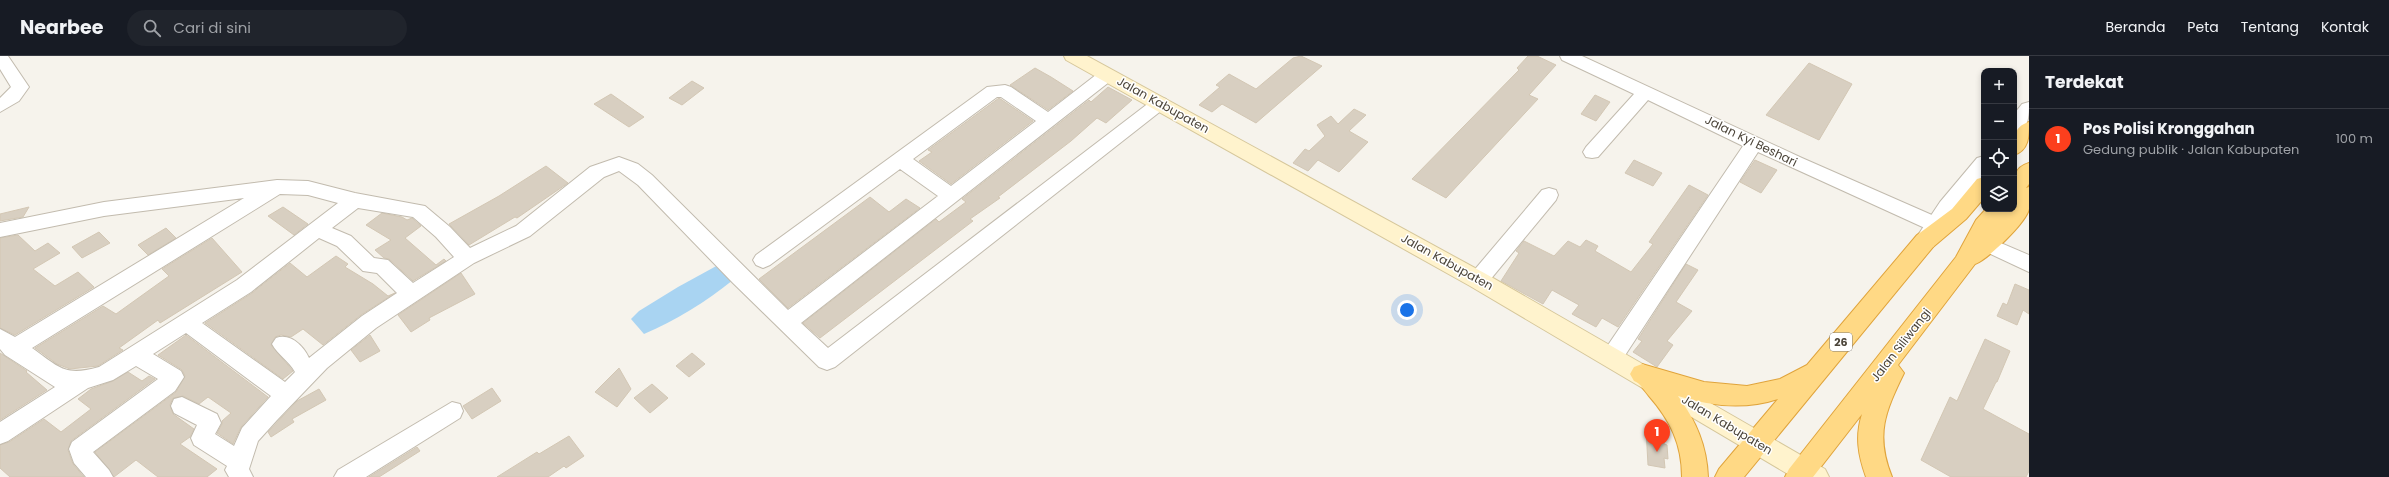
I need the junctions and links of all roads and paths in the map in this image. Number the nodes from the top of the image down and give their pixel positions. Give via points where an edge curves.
1 (0, 56) edge
2 (1073, 56) edge
3 (1568, 56) edge
4 (1107, 75) junction
5 (1646, 91) junction
6 (1160, 103) junction
7 (0, 106) edge
8 (2029, 109) edge
9 (1049, 121) junction
10 (2017, 123) edge
11 (2029, 130) edge
12 (2017, 144) edge
13 (1752, 146) junction
14 (1592, 152) dead end
15 (900, 159) junction
16 (1981, 167) edge
17 (2029, 170) edge
18 (2017, 185) edge
19 (276, 186) junction
20 (1981, 188) edge
21 (950, 195) junction
22 (1549, 195) dead end
23 (2029, 195) edge
24 (355, 200) junction
25 (1996, 212) edge
26 (0, 230) edge
27 (318, 230) junction
28 (1930, 233) junction
29 (1989, 244) junction
30 (467, 258) junction
31 (763, 260) dead end
32 (1964, 263) junction
33 (2029, 264) edge
34 (1478, 280) junction
35 (411, 294) junction
36 (788, 322) junction
37 (187, 323) junction
38 (1916, 327) junction
39 (7, 343) edge
40 (284, 344) dead end
41 (136, 355) junction
42 (1612, 357) junction
43 (1822, 364) junction
44 (307, 374) junction
45 (1646, 376) junction
46 (81, 381) junction
47 (286, 395) junction
48 (182, 406) dead end
49 (452, 411) dead end
50 (0, 434) edge
51 (1757, 442) junction
52 (237, 471) edge
53 (1806, 475) edge
54 (101, 477) edge
55 (346, 477) edge
56 (1695, 477) edge
57 (1728, 477) edge
58 (1879, 477) edge

1 - 7 street via 20,87 13,97
2 - 4 main road, Jalan Kabupaten
3 - 5 street, Jalan Kyi Beshari
4 - 6 main road, Jalan Kabupaten
4 - 9 street
5 - 13 street, Jalan Kyi Beshari
5 - 14 street
6 - 34 main road, Jalan Kabupaten
6 - 36 street via 827,361
8 - 10 street
9 - 15 street via 1005,91 996,90
9 - 21 street
11 - 12 highway
13 - 28 street, Jalan Kyi Beshari
13 - 42 street
15 - 21 street
15 - 31 street
16 - 28 street
17 - 18 highway
19 - 24 street via 308,188
19 - 26 street via 104,209
19 - 39 street
20 - 28 highway, 26 via 1959,214
21 - 36 street
22 - 34 street
23 - 29 highway
24 - 27 street
24 - 30 street via 418,211 443,232
25 - 32 highway, Jalan Siliwangi via 1984,226
27 - 35 street via 344,240 370,266 381,265
27 - 37 street via 244,286
28 - 43 highway, 26
29 - 32 highway
29 - 33 street
30 - 35 street
30 - 36 street via 523,231 589,177 619,164 631,169 645,180
32 - 38 highway, Jalan Siliwangi
34 - 42 main road, Jalan Kabupaten
35 - 44 street via 345,340
37 - 41 street
37 - 47 street
38 - 53 highway, Jalan Siliwangi
38 - 58 highway via 1871,420 1868,446
39 - 46 street via 62,380
40 - 44 street via 298,357
41 - 46 street via 104,374
41 - 54 street via 173,377 167,385 80,449 82,456
42 - 45 main road, Jalan Kabupaten
43 - 45 highway via 1789,386 1762,394 1742,396 1703,394
43 - 51 highway, 26
44 - 47 street
45 - 51 main road, Jalan Kabupaten
45 - 56 highway via 1673,407 1687,432 1695,460
46 - 50 street
47 - 52 street via 250,435
48 - 52 street via 209,421 202,438
49 - 55 street
51 - 53 main road, Jalan Kabupaten
51 - 57 highway, 26

